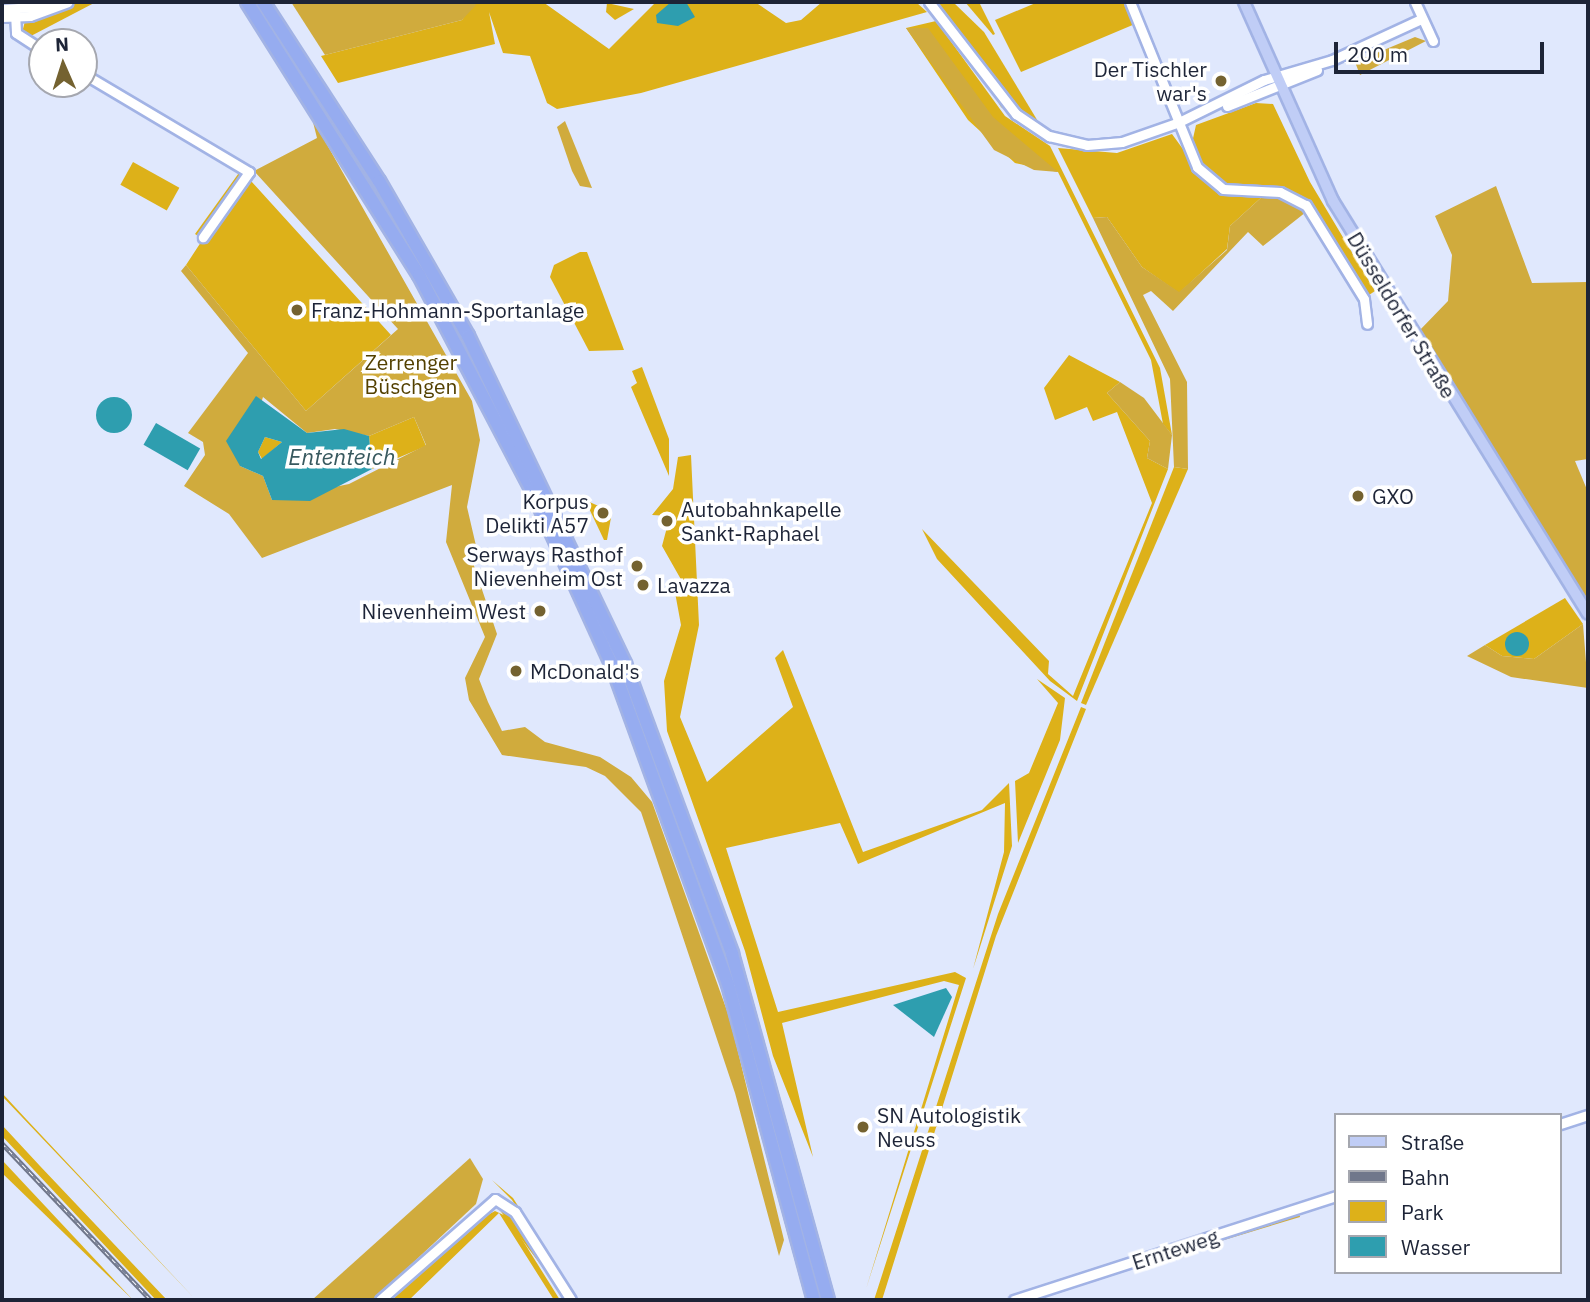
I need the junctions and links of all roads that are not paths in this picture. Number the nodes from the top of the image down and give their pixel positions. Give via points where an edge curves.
1 (67, 2) edge
2 (247, 2) edge
3 (263, 2) edge
4 (929, 2) edge
5 (1130, 2) edge
6 (1244, 2) edge
7 (1415, 2) edge
8 (2, 9) edge
9 (15, 14) junction
10 (2, 18) edge
11 (1419, 20) junction
12 (28, 41) edge
13 (1433, 41) dead end
14 (98, 82) edge
15 (1277, 82) junction
16 (1179, 122) junction
17 (203, 237) dead end
18 (1367, 324) dead end
19 (1588, 614) edge
20 (1588, 1115) edge
21 (1562, 1123) edge
22 (1334, 1197) edge
23 (380, 1300) edge
24 (571, 1300) edge
25 (814, 1300) edge
26 (828, 1300) edge
27 (1014, 1300) edge

1 - 9 street
2 - 25 highway via 425,286 532,490 613,668 728,984
3 - 26 highway via 385,191 468,336 614,639 732,954
4 - 16 street via 1010,109 1049,136 1103,145
5 - 16 street
6 - 15 main road, Düsseldorfer Straße
7 - 11 street
8 - 9 street
9 - 10 street
9 - 12 street via 16,33
11 - 13 street
11 - 15 street
14 - 17 street via 249,172
15 - 16 street
15 - 19 main road, Düsseldorfer Straße via 1333,201
16 - 18 street via 1197,167 1216,185 1280,192 1306,205 1364,299
20 - 21 street
22 - 27 street, Ernteweg
23 - 24 street via 495,1199 515,1212

